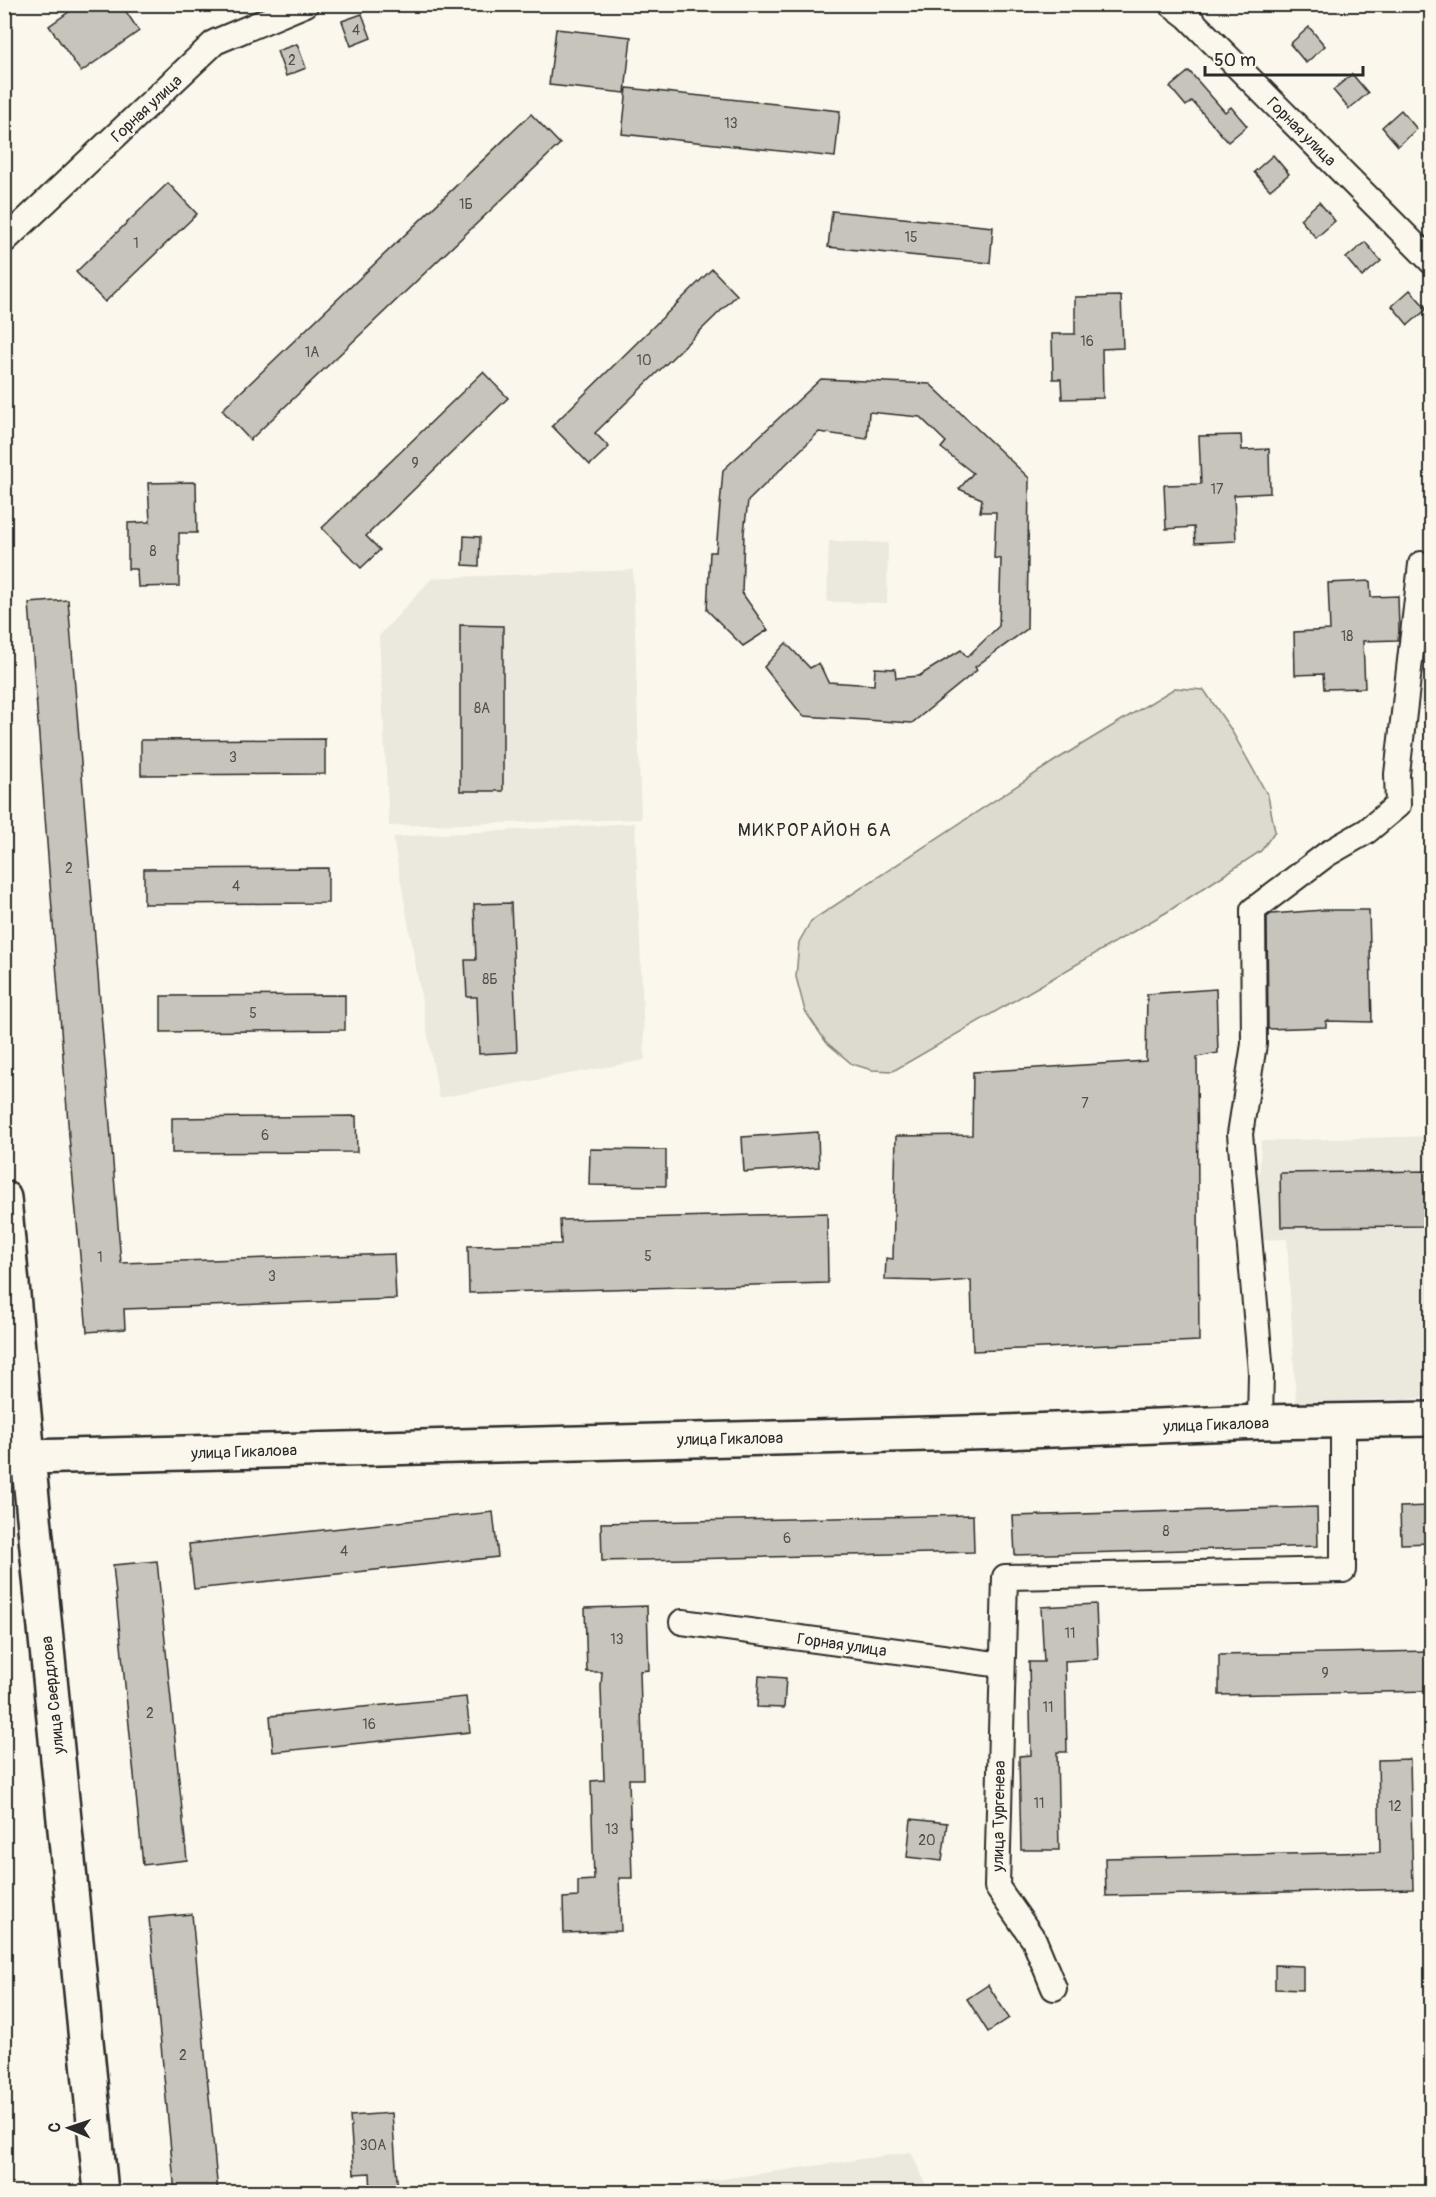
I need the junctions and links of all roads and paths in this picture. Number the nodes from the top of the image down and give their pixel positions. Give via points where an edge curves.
1 (306, 4) edge
2 (1171, 4) edge
3 (4, 241) edge
4 (1431, 262) edge
5 (1421, 564) dead end
6 (4, 1197) edge
7 (1431, 1419) edge
8 (1260, 1422) junction
9 (1343, 1422) junction
10 (28, 1457) junction
11 (682, 1622) dead end
12 (1002, 1665) junction
13 (1054, 1988) dead end
14 (100, 2192) edge

1 - 3 street, Горная улица via 215,42
2 - 4 street, Горная улица via 1188,16
5 - 8 street via 1396,774 1398,805 1253,910 1254,1044 1240,1134 1261,1372
6 - 10 main road, улица Свердлова
7 - 9 main road, улица Гикалова
8 - 9 main road, улица Гикалова
8 - 10 main road, улица Гикалова
9 - 12 street, улица Тургенева via 1343,1570 1005,1577
10 - 14 main road, улица Свердлова
11 - 12 street, Горная улица
12 - 13 street, улица Тургенева via 997,1887 1034,1940

